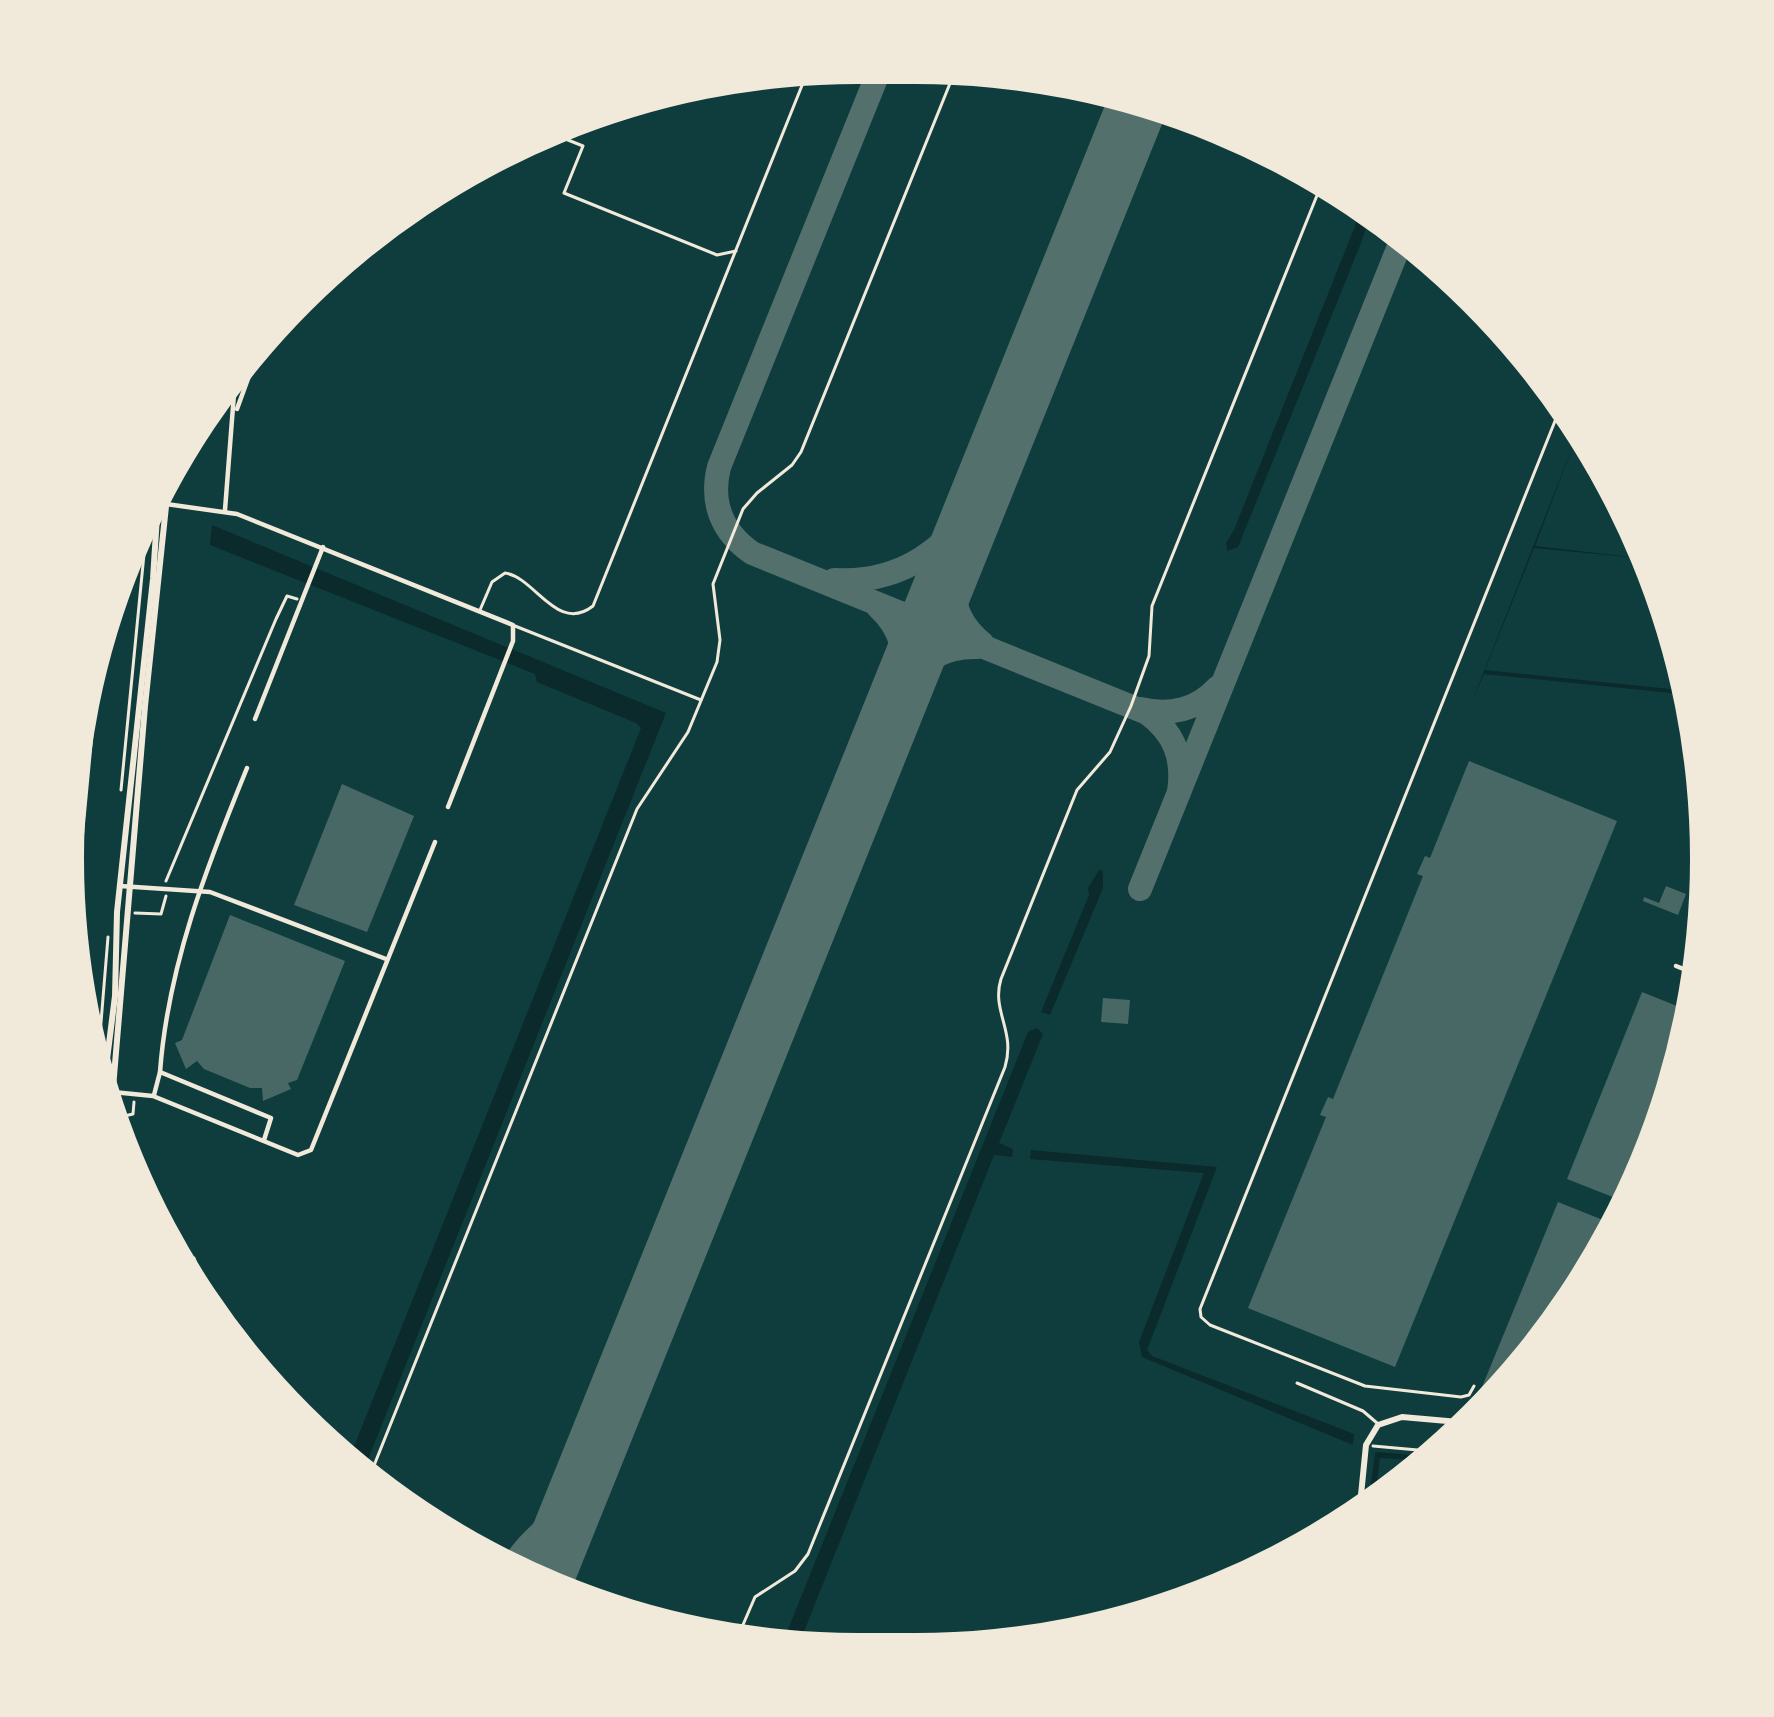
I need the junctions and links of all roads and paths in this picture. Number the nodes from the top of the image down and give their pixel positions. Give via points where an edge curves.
1 (949, 86) edge
2 (802, 87) edge
3 (569, 140) edge
4 (1317, 197) edge
5 (740, 244) junction
6 (247, 384) edge
7 (235, 400) edge
8 (234, 420) junction
9 (1555, 423) edge
10 (170, 504) edge
11 (225, 510) junction
12 (159, 528) edge
13 (322, 547) junction
14 (301, 601) junction
15 (479, 611) junction
16 (513, 625) junction
17 (701, 700) junction
18 (255, 719) dead end
19 (247, 768) dead end
20 (448, 807) dead end
21 (435, 842) dead end
22 (124, 886) junction
23 (166, 889) junction
24 (198, 890) junction
25 (127, 913) junction
26 (386, 959) junction
27 (1676, 966) dead end
28 (1682, 968) edge
29 (109, 1054) edge
30 (110, 1057) edge
31 (160, 1072) junction
32 (121, 1093) edge
33 (135, 1093) junction
34 (153, 1096) junction
35 (128, 1115) edge
36 (264, 1140) junction
37 (1297, 1383) dead end
38 (1474, 1386) dead end
39 (1447, 1422) edge
40 (1378, 1425) junction
41 (1366, 1445) junction
42 (1415, 1450) edge
43 (375, 1463) edge
44 (1361, 1491) edge
45 (743, 1624) edge

1 - 17 lane via 801,452 747,502 715,579 719,652
2 - 5 lane
3 - 5 lane via 584,146 564,194 720,256
4 - 45 lane via 1152,607 1139,686 1110,752 1077,790 1000,982 1010,1048 978,1132 806,1557 755,1597
5 - 15 lane via 593,606 568,612 506,573 492,582
6 - 8 street
7 - 8 street
8 - 11 street
9 - 38 lane via 1199,1309 1210,1325 1365,1386 1461,1397
10 - 11 street
11 - 13 street
12 - 22 street
13 - 14 street
13 - 15 street
14 - 18 street
14 - 23 path via 287,596 275,620
15 - 16 street
16 - 17 lane
16 - 20 street
17 - 43 lane via 638,809
19 - 24 street
21 - 26 street
22 - 23 street
22 - 25 street
22 - 29 street
23 - 24 street
23 - 25 path via 160,914
24 - 26 street
24 - 31 street
25 - 30 street
26 - 36 street via 311,1150 298,1155
27 - 28 street
31 - 34 street
31 - 36 street via 272,1118
32 - 33 street
33 - 34 street
33 - 35 path
34 - 36 street
37 - 40 lane
39 - 40 street via 1400,1417
40 - 41 street
41 - 42 path
41 - 44 street

